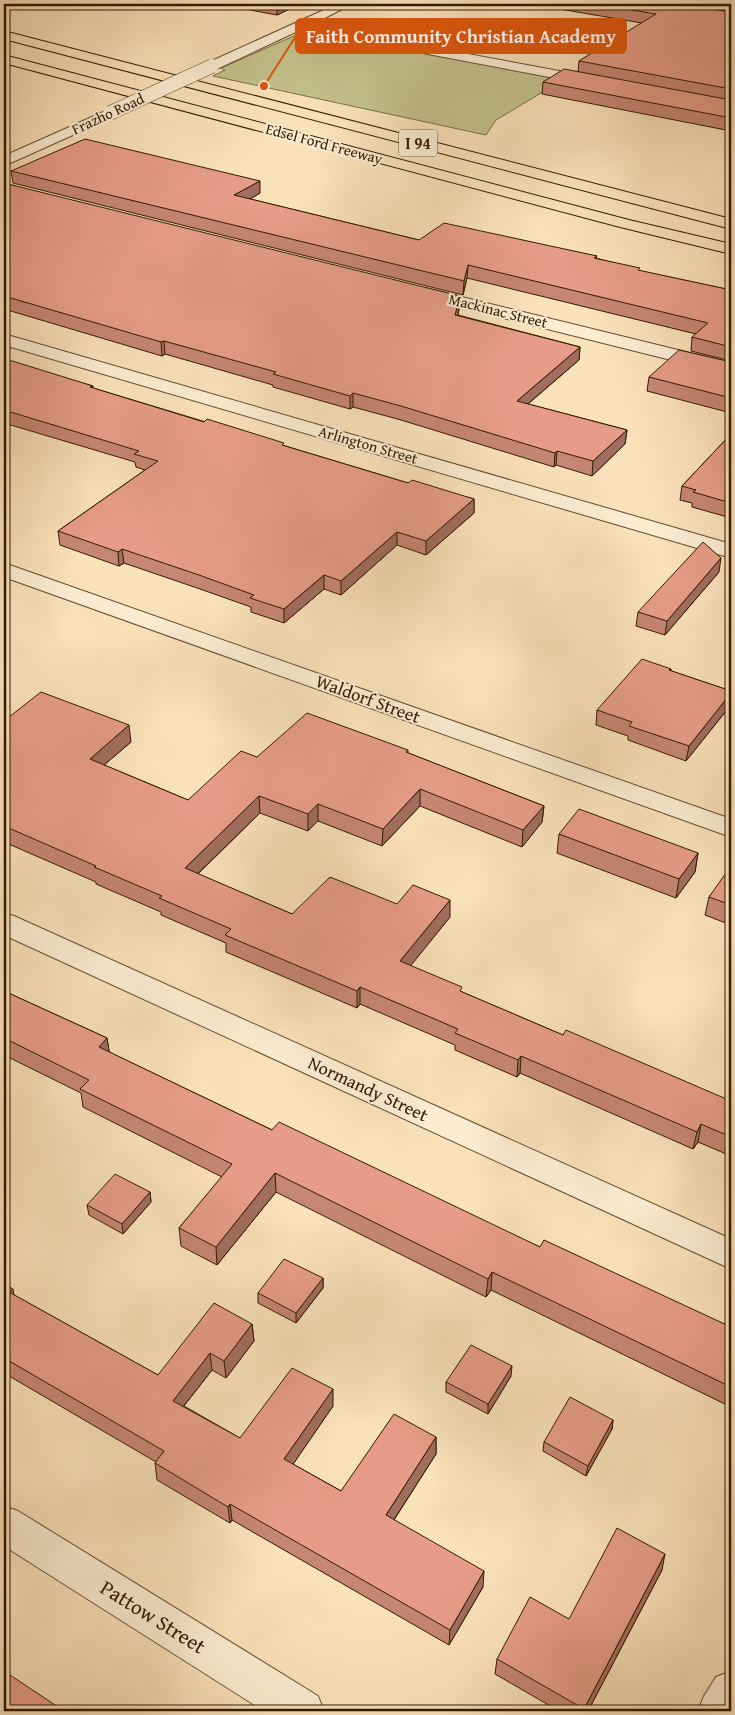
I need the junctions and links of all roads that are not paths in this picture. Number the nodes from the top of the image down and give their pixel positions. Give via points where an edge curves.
1 (344, 4) edge
2 (298, 26) junction
3 (4, 30) edge
4 (4, 35) edge
5 (66, 50) junction
6 (4, 59) edge
7 (605, 84) edge
8 (4, 162) edge
9 (731, 224) edge
10 (731, 249) edge
11 (411, 290) edge
12 (4, 339) edge
13 (731, 369) edge
14 (731, 551) edge
15 (4, 570) edge
16 (731, 828) edge
17 (4, 923) edge
18 (731, 1255) edge
19 (4, 1524) edge
20 (731, 1692) edge
21 (303, 1711) edge
22 (719, 1711) edge

1 - 2 street, Frazho Road
2 - 7 street
2 - 8 street, Frazho Road, bridge
3 - 5 highway
4 - 5 highway, Edsel Ford Freeway / I 94
5 - 9 highway, Edsel Ford Freeway / I 94
6 - 10 highway, Edsel Ford Freeway / I 94
11 - 13 street, Mackinac Street
12 - 14 street, Arlington Street
15 - 16 street, Waldorf Street
17 - 18 street, Normandy Street
19 - 21 street, Pattow Street
20 - 22 street

